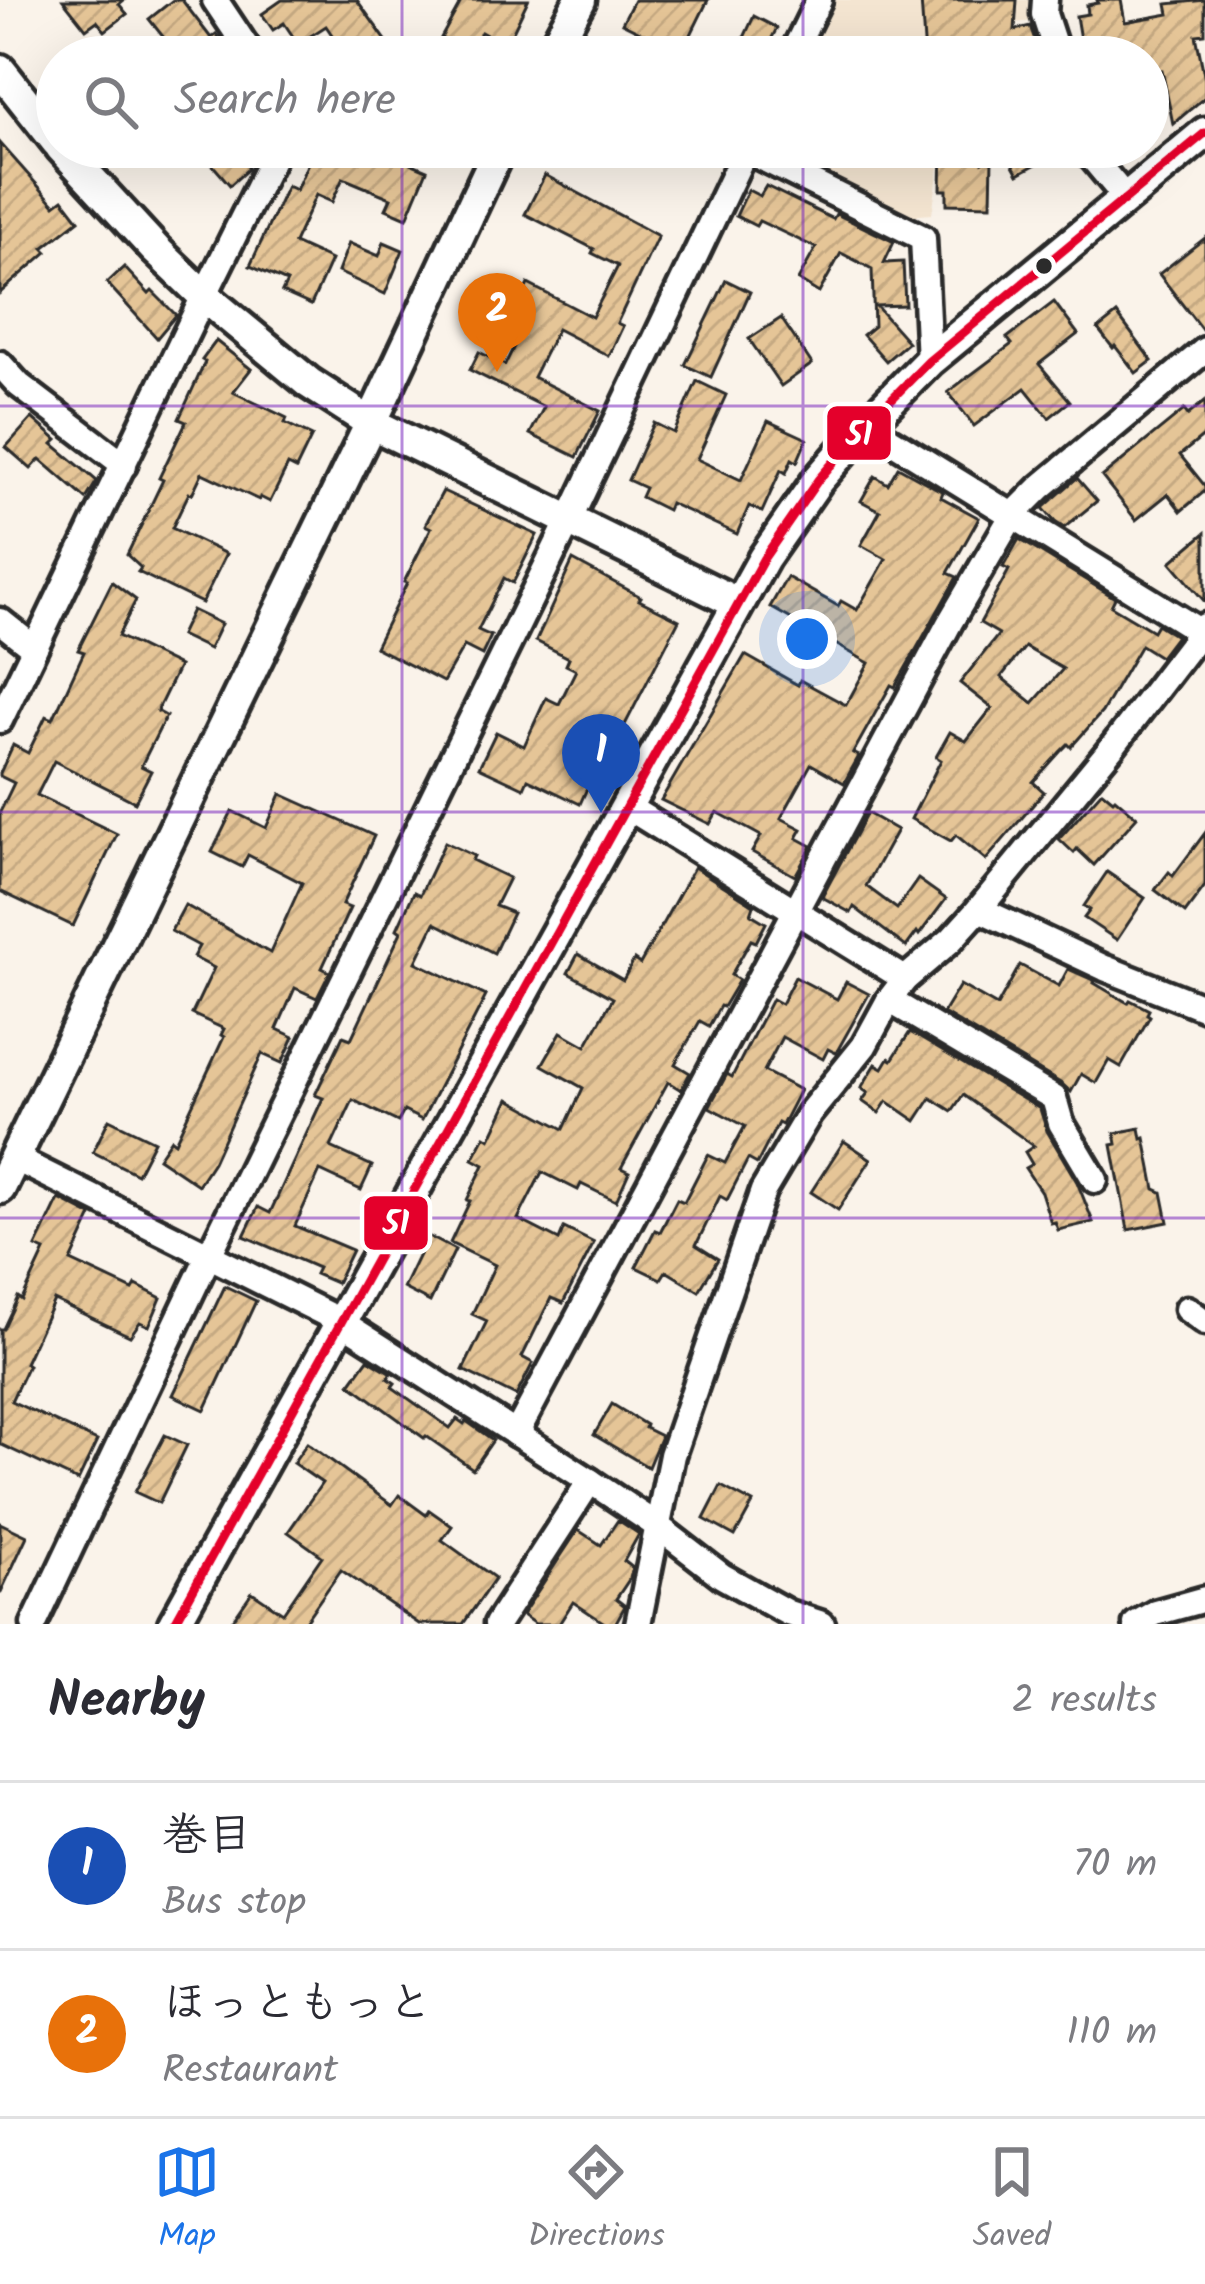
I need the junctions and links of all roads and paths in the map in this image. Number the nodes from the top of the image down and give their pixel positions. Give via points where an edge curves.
1 (215, 0) edge
2 (580, 0) edge
3 (818, 0) edge
4 (1046, 0) edge
5 (239, 36) edge
6 (560, 36) edge
7 (801, 36) edge
8 (1051, 36) edge
9 (0, 70) edge
10 (36, 116) edge
11 (1205, 133) edge
12 (1169, 162) edge
13 (80, 168) edge
14 (267, 168) edge
15 (490, 168) edge
16 (737, 168) edge
17 (786, 168) edge
18 (1101, 168) edge
19 (1162, 168) edge
20 (1126, 197) junction
21 (203, 296) junction
22 (1205, 350) edge
23 (929, 361) junction
24 (0, 364) edge
25 (371, 423) junction
26 (866, 425) junction
27 (124, 465) junction
28 (1012, 516) junction
29 (569, 519) junction
30 (737, 603) junction
31 (0, 621) edge
32 (1203, 629) edge
33 (34, 648) junction
34 (0, 720) edge
35 (626, 806) junction
36 (979, 909) junction
37 (795, 913) junction
38 (905, 979) junction
39 (889, 1000) junction
40 (1205, 1009) edge
41 (14, 1158) junction
42 (1095, 1180) dead end
43 (0, 1188) edge
44 (209, 1255) junction
45 (340, 1321) junction
46 (516, 1433) junction
47 (590, 1480) junction
48 (656, 1526) junction
49 (1205, 1599) edge
50 (34, 1624) edge
51 (174, 1624) edge
52 (496, 1624) edge
53 (638, 1624) edge
54 (822, 1624) edge
55 (1136, 1624) edge

1 - 5 street
2 - 6 street
3 - 7 street
4 - 8 street
9 - 10 street
11 - 12 street
13 - 21 street
14 - 21 street
15 - 25 street
16 - 29 street
17 - 23 street via 923,238
18 - 20 street
19 - 20 street
20 - 23 street
21 - 25 street via 308,383
21 - 27 street
22 - 28 street
23 - 26 street
24 - 27 street
25 - 29 street
25 - 41 street
26 - 28 street
26 - 30 street via 818,480
27 - 33 street
28 - 32 street
28 - 37 street
29 - 30 street
29 - 44 street
30 - 35 street
31 - 33 street
32 - 36 street
33 - 34 street
35 - 37 street
35 - 45 street
36 - 38 street
36 - 40 street
37 - 38 street
37 - 46 street
38 - 39 street
39 - 42 street via 1054,1098
39 - 48 street via 763,1191 672,1455
41 - 43 street
41 - 44 street
44 - 45 street
44 - 50 street
45 - 46 street
45 - 51 street
46 - 47 street
47 - 48 street
47 - 52 street
48 - 53 street
48 - 54 street via 722,1576
49 - 55 street

